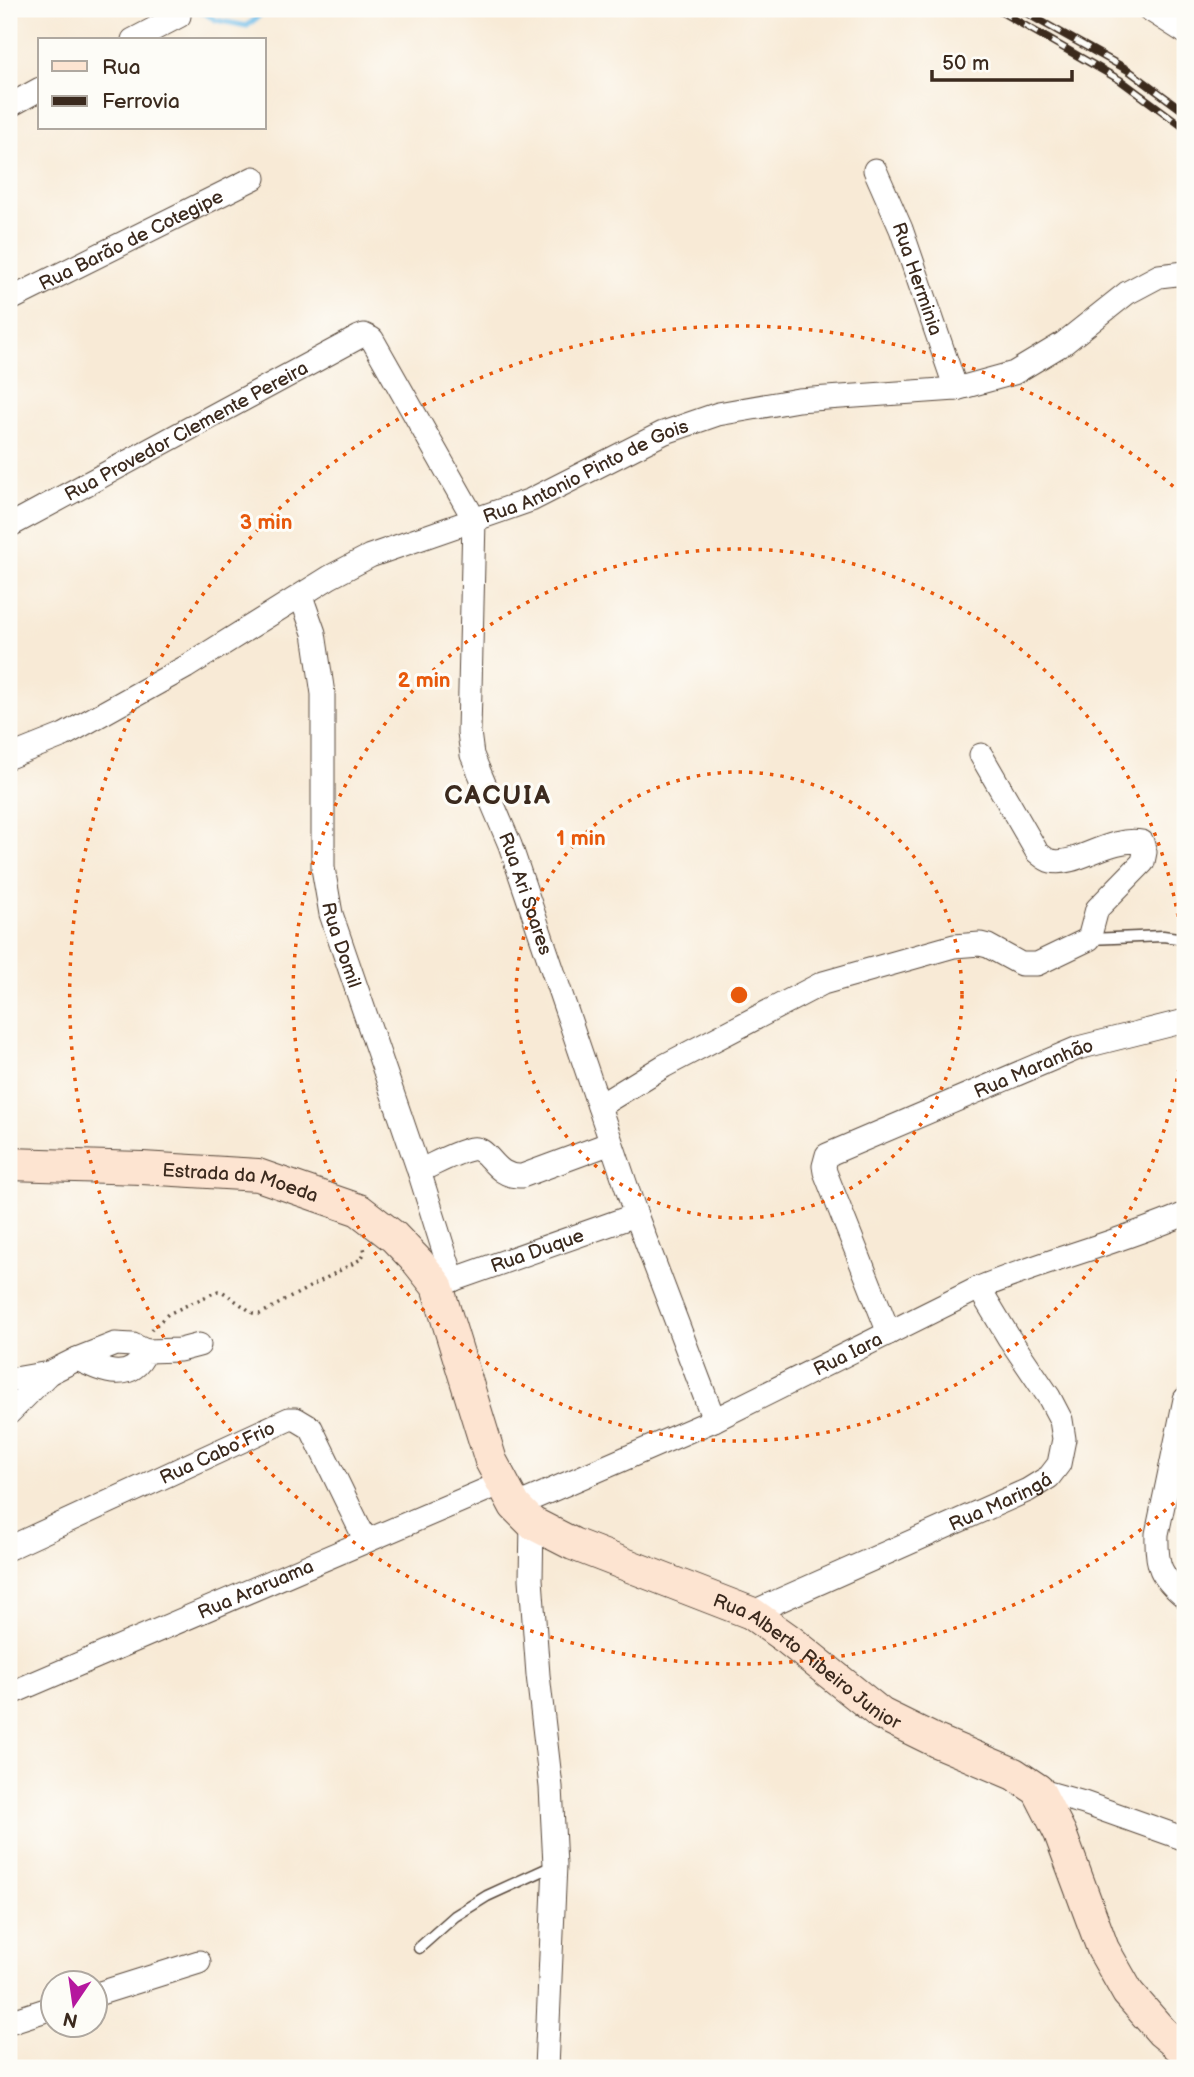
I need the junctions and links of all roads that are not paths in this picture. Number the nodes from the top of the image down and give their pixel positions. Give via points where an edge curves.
1 (1149, 9) edge
2 (179, 16) dead end
3 (1185, 33) edge
4 (137, 38) edge
5 (38, 90) edge
6 (9, 106) edge
7 (875, 170) dead end
8 (254, 178) dead end
9 (1185, 273) edge
10 (9, 300) edge
11 (956, 389) junction
12 (474, 519) junction
13 (9, 526) edge
14 (301, 596) junction
15 (981, 755) dead end
16 (9, 757) edge
17 (1089, 939) junction
18 (1185, 939) edge
19 (1185, 1021) edge
20 (599, 1106) junction
21 (611, 1143) junction
22 (9, 1164) edge
23 (419, 1171) junction
24 (1185, 1214) edge
25 (636, 1215) junction
26 (445, 1283) junction
27 (979, 1288) junction
28 (888, 1333) junction
29 (199, 1345) dead end
30 (49, 1373) junction
31 (9, 1380) edge
32 (1185, 1399) edge
33 (9, 1413) edge
34 (714, 1420) junction
35 (516, 1504) junction
36 (366, 1541) junction
37 (9, 1548) edge
38 (1184, 1594) edge
39 (751, 1613) junction
40 (9, 1694) edge
41 (1038, 1790) junction
42 (1185, 1839) edge
43 (555, 1865) junction
44 (419, 1948) dead end
45 (199, 1962) dead end
46 (108, 1991) edge
47 (38, 2013) edge
48 (9, 2022) edge
49 (1185, 2051) edge
50 (546, 2068) edge

1 - 3 street
2 - 4 street
5 - 6 street
7 - 11 street, Rua Herminia via 901,229
8 - 10 street, Rua Barão de Cotegipe
9 - 11 street, Rua Antonio Pinto de Gois via 1160,276 1127,293 1028,367
11 - 12 street, Rua Antonio Pinto de Gois via 798,400 718,414 663,433 531,500
12 - 13 street, Rua Provedor Clemente Pereira via 372,339 364,335
12 - 14 street, Rua Antonio Pinto de Gois via 370,556
12 - 20 street, Rua Ari Soares via 472,755 510,845
14 - 16 street, Rua Antonio Pinto de Gois via 64,735
14 - 23 street, Rua Domil via 314,633 323,694 323,868 331,914
15 - 17 street via 1037,852 1048,861 1061,862 1119,842 1142,842 1143,862 1097,909
17 - 18 lane
17 - 20 street via 1037,964 1021,964 980,944 954,946 823,984 664,1066
19 - 28 street, Rua Maranhão via 1078,1048 827,1155 825,1172
20 - 21 street, Rua Ari Soares
21 - 23 street via 522,1176 504,1174 483,1152 471,1149
21 - 25 street, Rua Ari Soares
22 - 26 main road, Estrada da Moeda via 258,1175 359,1210
23 - 26 street, Rua Domil
24 - 27 street, Rua Iara
25 - 26 street, Rua Duque
25 - 34 street, Rua Ari Soares
26 - 35 main road via 491,1461
27 - 28 street, Rua Iara
27 - 39 street, Rua Maringá via 1061,1420 1064,1439 1059,1464 1049,1477 1028,1490
28 - 34 street, Rua Iara
29 - 30 street via 180,1350 140,1348 141,1363 118,1373 77,1359
30 - 31 street
30 - 33 street
32 - 38 street via 1157,1534 1161,1571
34 - 35 street, Rua Iara
35 - 36 street, Rua Araruama
35 - 39 main road, Rua Alberto Ribeiro Junior via 573,1544
35 - 43 street via 531,1579
36 - 37 street, Rua Cabo Frio via 311,1428 289,1419
36 - 40 street, Rua Araruama
39 - 41 main road, Rua Alberto Ribeiro Junior via 881,1714 1014,1774
41 - 42 street
41 - 49 main road via 1060,1833 1103,1949 1128,1993
43 - 44 lane via 487,1896 455,1916
43 - 50 street
45 - 46 street
47 - 48 street

